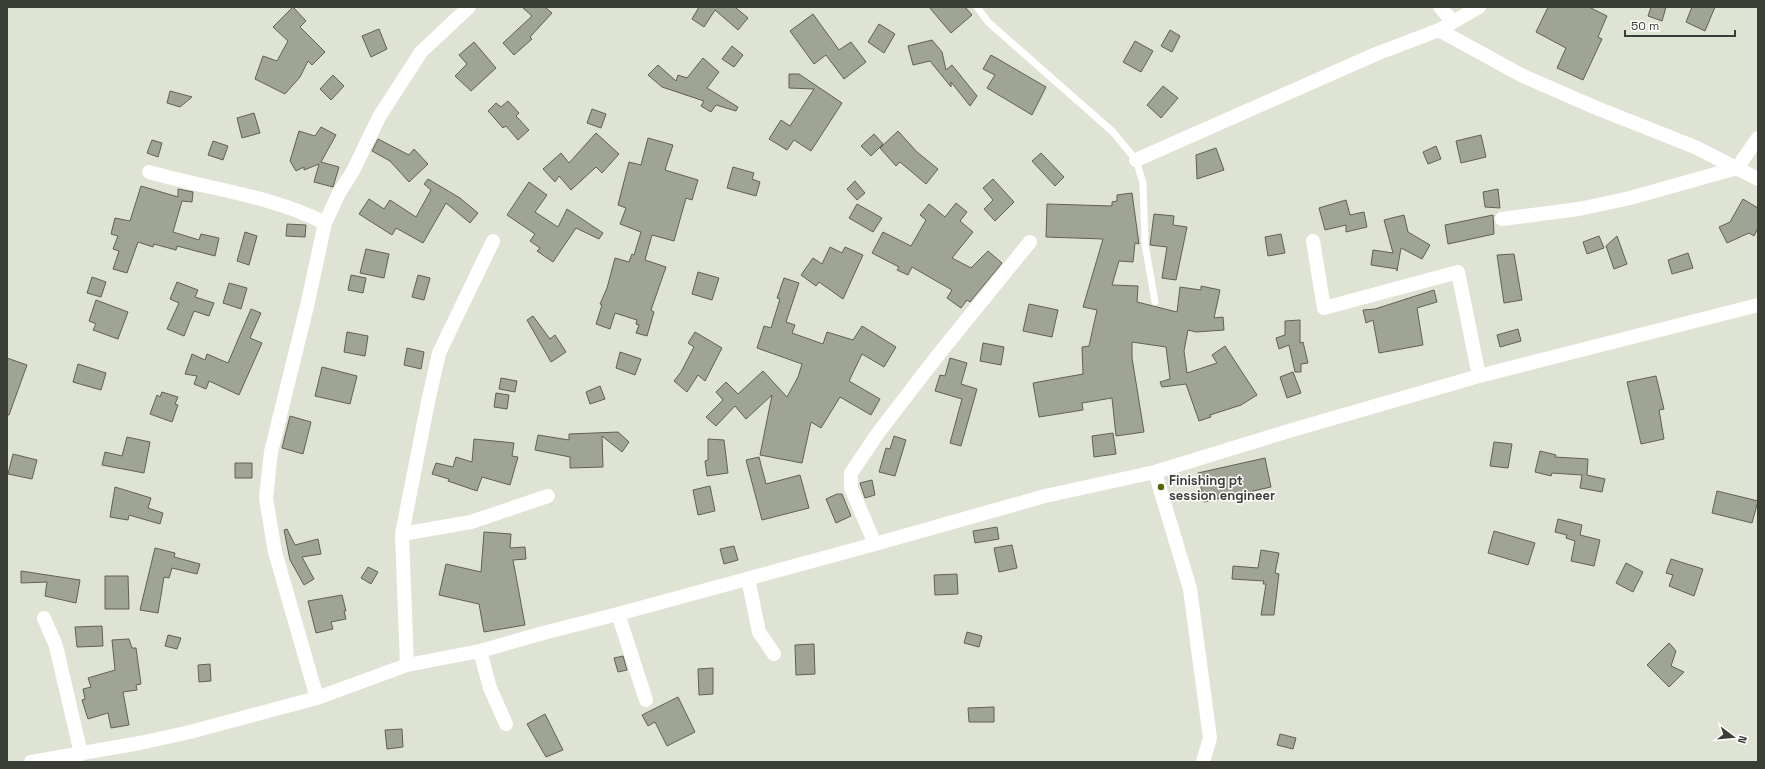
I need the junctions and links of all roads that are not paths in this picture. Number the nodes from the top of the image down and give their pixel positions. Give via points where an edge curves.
1 (469, 7) edge
2 (977, 7) edge
3 (1440, 7) edge
4 (1479, 7) edge
5 (1452, 22) junction
6 (1440, 30) junction
7 (1758, 138) edge
8 (1136, 160) junction
9 (1737, 168) junction
10 (149, 172) dead end
11 (1758, 179) edge
12 (1502, 219) dead end
13 (325, 223) junction
14 (493, 241) dead end
15 (1313, 241) dead end
16 (1030, 242) dead end
17 (1155, 302) dead end
18 (1758, 305) edge
19 (1479, 376) junction
20 (1155, 472) junction
21 (548, 496) dead end
22 (402, 534) junction
23 (875, 544) junction
24 (748, 578) junction
25 (618, 614) junction
26 (44, 618) dead end
27 (480, 651) junction
28 (774, 654) dead end
29 (407, 665) junction
30 (317, 698) junction
31 (646, 700) dead end
32 (506, 724) dead end
33 (81, 754) junction
34 (31, 762) edge
35 (1203, 762) edge

1 - 13 street via 421,52 379,117
2 - 8 lane via 994,26 1113,132
3 - 5 street
4 - 5 street
5 - 6 street
6 - 8 street via 1376,54
6 - 9 street via 1523,76 1695,147
7 - 9 street
8 - 17 lane via 1143,183 1146,244
9 - 11 street
9 - 12 street via 1579,209
10 - 13 street via 239,194 309,215
13 - 30 street via 271,452 266,498 275,552
14 - 22 street via 439,353
15 - 19 street via 1324,308 1458,272
16 - 23 street via 938,355 878,433 851,473 851,488
18 - 19 street
19 - 20 street
20 - 23 street via 1045,496
20 - 35 street via 1190,589 1210,738
21 - 22 street via 471,522
22 - 29 street
23 - 24 street
24 - 25 street
24 - 28 street via 759,632
25 - 27 street
25 - 31 street
26 - 33 street via 56,646
27 - 29 street
27 - 32 street via 490,688
29 - 30 street
30 - 33 street via 190,732
33 - 34 street

